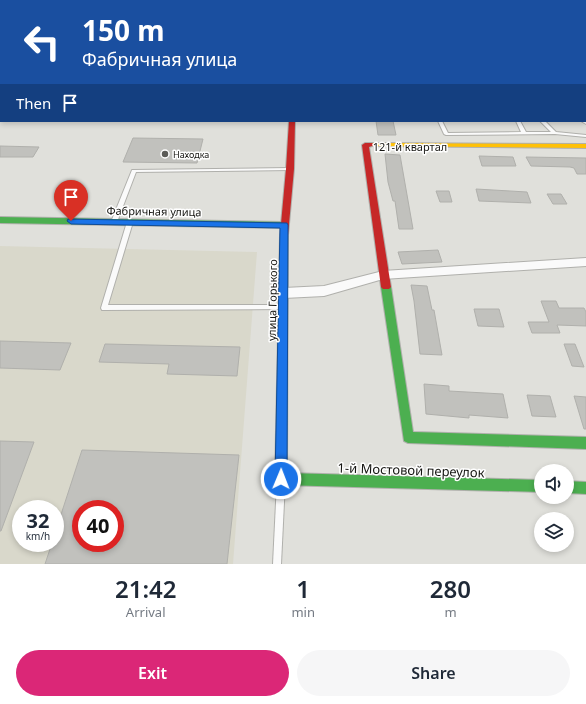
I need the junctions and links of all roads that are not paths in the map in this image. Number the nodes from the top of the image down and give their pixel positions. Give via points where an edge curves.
1 (294, 122) edge
2 (440, 122) edge
3 (518, 122) edge
4 (543, 122) edge
5 (524, 133) junction
6 (555, 133) junction
7 (586, 136) edge
8 (586, 146) edge
9 (290, 169) junction
10 (0, 220) edge
11 (114, 222) junction
12 (130, 222) junction
13 (284, 225) junction
14 (586, 262) edge
15 (383, 275) junction
16 (284, 293) junction
17 (284, 308) junction
18 (586, 443) edge
19 (281, 479) junction
20 (534, 486) edge
21 (574, 487) edge
22 (586, 488) edge
23 (277, 564) edge

1 - 9 street, улица Горького
2 - 5 lane via 446,134
3 - 5 lane
4 - 6 lane
5 - 6 lane
6 - 7 lane
8 - 15 street, 121-й квартал via 364,146
9 - 11 lane via 134,171
9 - 13 street, улица Горького
10 - 11 street, Фабричная улица
11 - 12 street, Фабричная улица
12 - 13 street, Фабричная улица
12 - 17 lane via 104,308
13 - 16 street, улица Горького
14 - 15 street
15 - 16 street via 324,291
15 - 18 street, 121-й квартал via 408,437
16 - 17 street, улица Горького
17 - 19 street, улица Горького
19 - 20 street, 1-й Мостовой переулок
19 - 23 lane
21 - 22 street

